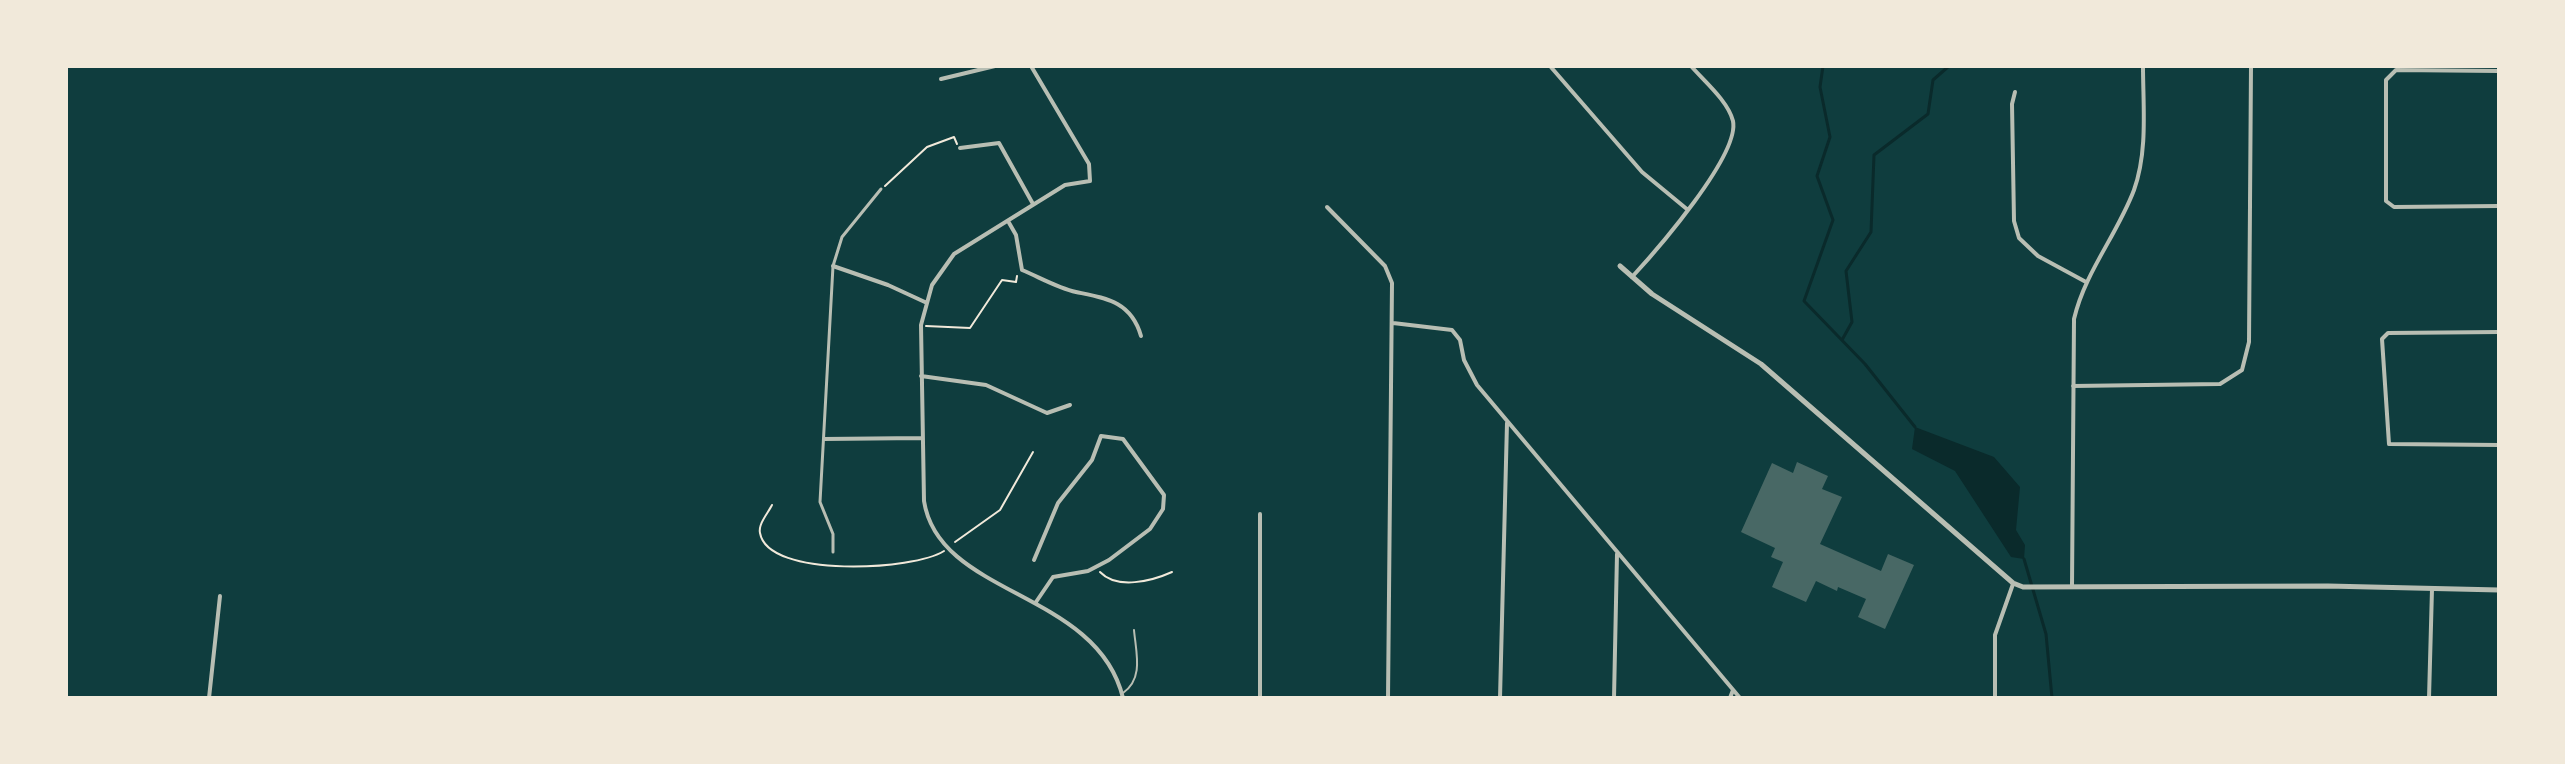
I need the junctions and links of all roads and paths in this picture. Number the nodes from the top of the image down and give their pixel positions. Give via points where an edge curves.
1 (995, 66) edge
2 (1031, 66) edge
3 (1550, 66) edge
4 (1691, 66) edge
5 (2143, 66) edge
6 (2251, 66) edge
7 (2499, 71) edge
8 (941, 79) dead end
9 (2015, 92) dead end
10 (960, 148) joint
11 (881, 189) joint
12 (1033, 204) junction
13 (2499, 206) edge
14 (1327, 207) dead end
15 (1688, 210) junction
16 (1008, 221) junction
17 (833, 266) junction
18 (1620, 266) dead end
19 (1022, 270) junction
20 (1632, 277) junction
21 (2086, 282) junction
22 (927, 304) junction
23 (1393, 323) junction
24 (921, 325) junction
25 (2499, 332) edge
26 (1141, 336) dead end
27 (921, 376) junction
28 (2073, 386) junction
29 (1070, 405) dead end
30 (1507, 423) junction
31 (921, 438) junction
32 (824, 439) junction
33 (2499, 445) edge
34 (1033, 452) dead end
35 (772, 505) dead end
36 (1260, 514) dead end
37 (947, 550) junction
38 (833, 552) dead end
39 (1617, 552) junction
40 (1034, 560) dead end
41 (1096, 568) junction
42 (1172, 572) dead end
43 (2013, 583) junction
44 (2432, 587) junction
45 (2072, 589) junction
46 (2499, 590) edge
47 (220, 596) dead end
48 (1036, 602) junction
49 (1134, 630) dead end
50 (1733, 690) junction
51 (1122, 696) edge
52 (209, 698) edge
53 (1260, 698) edge
54 (1388, 698) edge
55 (1500, 698) edge
56 (1614, 698) edge
57 (1730, 698) edge
58 (1740, 698) edge
59 (1995, 698) edge
60 (2429, 698) edge

1 - 8 street
2 - 12 street via 1092,173 1090,181 1065,185
3 - 15 street via 1642,172
4 - 15 street via 1729,112 1733,130
5 - 21 street via 2143,141 2137,178
6 - 28 street via 2249,342 2242,370 2220,384
7 - 13 street via 2390,73 2385,191 2394,207
9 - 21 street via 2016,230 2031,251
10 - 11 path via 954,137 936,142
10 - 12 street via 999,143
11 - 17 street via 842,237
12 - 16 street
14 - 23 street via 1387,269
15 - 20 street
16 - 19 street
16 - 22 street via 954,254 932,285
17 - 22 street
17 - 32 street
18 - 20 street
19 - 24 path via 1016,282 1002,280 970,328
19 - 26 street via 1076,292 1105,297 1125,311
20 - 43 street via 1761,364
21 - 28 street via 2074,319
22 - 24 street
23 - 30 street via 1452,330 1471,376
23 - 54 street
24 - 27 street
25 - 33 street via 2388,333 2382,339 2389,444
27 - 29 street via 986,385 1047,413
27 - 31 street
28 - 45 street
30 - 39 street
30 - 55 street
31 - 32 street
31 - 37 street via 926,515
32 - 38 street via 820,502 832,529
34 - 37 path via 1000,510
35 - 37 path via 760,536 798,564 905,564
36 - 53 street
37 - 48 street
39 - 50 street
39 - 56 street
40 - 41 street via 1058,503 1092,460 1101,436 1116,436 1135,451 1164,501 1148,531
41 - 42 path via 1106,579 1122,583
41 - 48 street via 1056,575
43 - 45 street
43 - 59 street via 1995,635
44 - 45 street
44 - 46 street
44 - 60 street
47 - 52 street
48 - 51 street via 1100,650
49 - 51 lane via 1136,679
50 - 57 street
50 - 58 street

